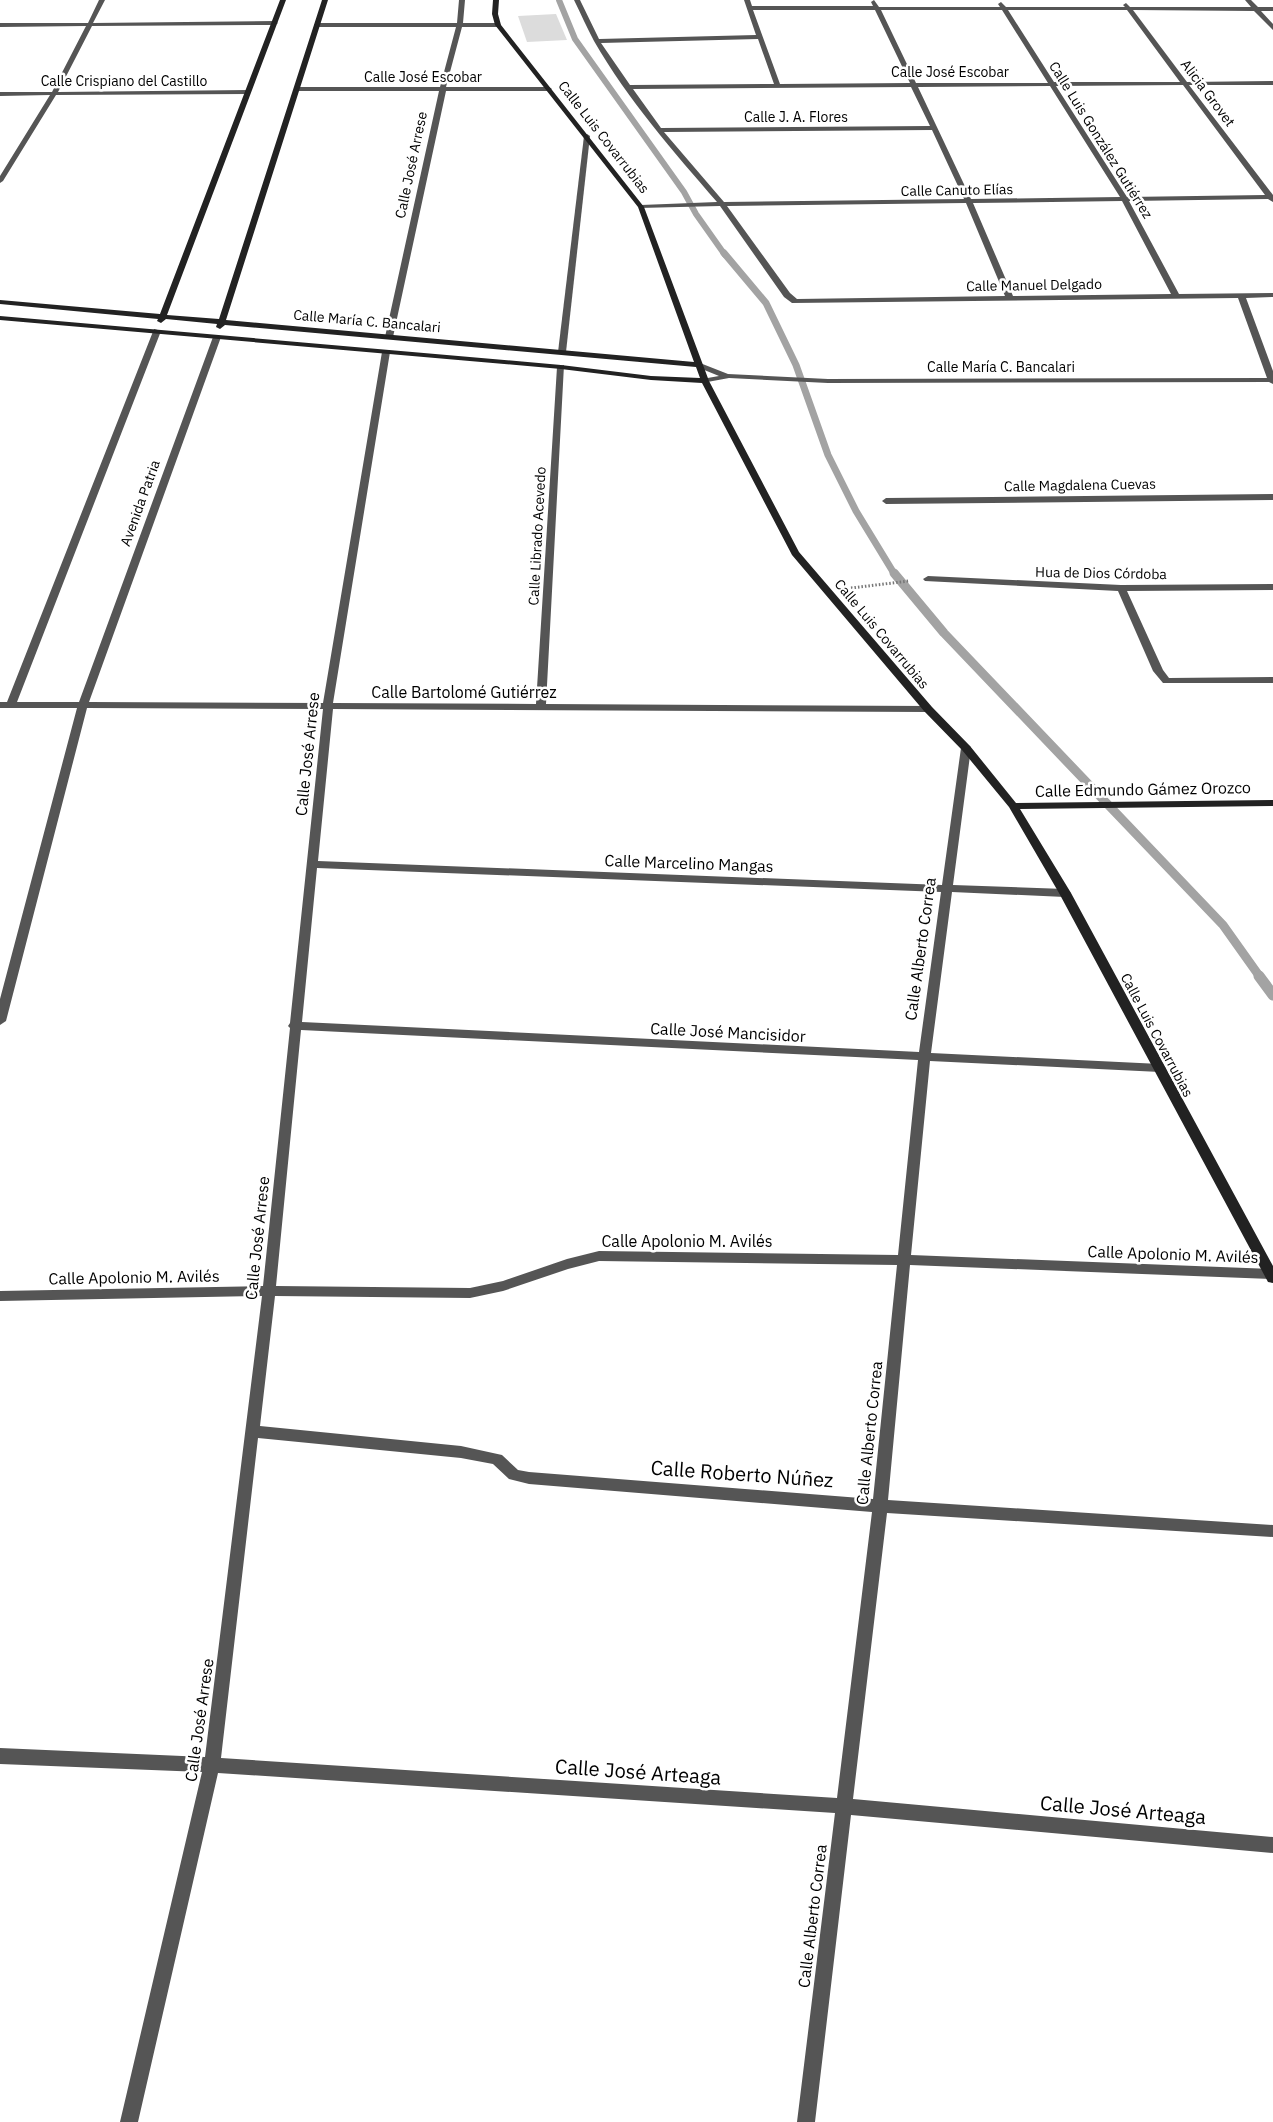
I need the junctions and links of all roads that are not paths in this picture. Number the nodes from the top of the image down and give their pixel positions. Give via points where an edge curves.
1 (102, 0) edge
2 (283, 0) edge
3 (325, 0) edge
4 (462, 0) edge
5 (496, 0) edge
6 (576, 0) edge
7 (747, 0) edge
8 (873, 0) edge
9 (998, 0) edge
10 (1122, 0) edge
11 (1248, 0) edge
12 (750, 8) junction
13 (877, 8) junction
14 (1003, 8) junction
15 (1129, 8) junction
16 (1256, 9) junction
17 (1273, 9) edge
18 (275, 23) junction
19 (460, 24) junction
20 (0, 25) edge
21 (89, 25) junction
22 (317, 25) junction
23 (498, 25) junction
24 (1273, 28) edge
25 (760, 37) junction
26 (597, 41) junction
27 (1050, 83) junction
28 (1185, 83) junction
29 (1273, 83) edge
30 (913, 84) junction
31 (777, 85) junction
32 (628, 87) junction
33 (442, 88) junction
34 (297, 89) junction
35 (549, 89) junction
36 (248, 92) junction
37 (0, 94) edge
38 (54, 94) junction
39 (934, 128) junction
40 (659, 130) junction
41 (587, 135) junction
42 (0, 181) edge
43 (1124, 198) junction
44 (1272, 198) edge
45 (969, 202) junction
46 (717, 205) junction
47 (641, 207) junction
48 (1241, 295) junction
49 (1273, 295) edge
50 (1176, 296) junction
51 (1010, 298) junction
52 (0, 302) edge
53 (163, 317) junction
54 (0, 318) edge
55 (222, 322) junction
56 (157, 331) junction
57 (389, 336) junction
58 (217, 337) junction
59 (386, 352) junction
60 (562, 352) junction
61 (700, 365) junction
62 (561, 367) junction
63 (729, 376) junction
64 (705, 381) junction
65 (1273, 381) edge
66 (1273, 496) edge
67 (886, 501) dead end
68 (928, 579) dead end
69 (1273, 587) edge
70 (1121, 588) junction
71 (1273, 680) edge
72 (0, 705) edge
73 (11, 705) junction
74 (83, 705) junction
75 (328, 706) junction
76 (541, 707) junction
77 (928, 709) junction
78 (966, 748) junction
79 (1273, 803) edge
80 (1013, 806) junction
81 (311, 864) junction
82 (947, 889) junction
83 (1065, 893) junction
84 (0, 1021) edge
85 (294, 1026) junction
86 (924, 1058) junction
87 (1160, 1068) junction
88 (904, 1260) junction
89 (1272, 1276) edge
90 (269, 1291) junction
91 (0, 1296) edge
92 (252, 1431) junction
93 (880, 1506) junction
94 (1273, 1531) edge
95 (0, 1756) edge
96 (212, 1766) junction
97 (843, 1806) junction
98 (1273, 1845) edge
99 (129, 2122) edge
100 (806, 2122) edge

1 - 21 street
2 - 18 street
3 - 22 street, Avenida Patria
4 - 19 street, Calle José Arrese
5 - 23 street
6 - 26 street
7 - 12 street
8 - 13 street
9 - 14 street, Calle Luis González Gutiérrez
10 - 15 street, Alicia Grovet
11 - 16 street
12 - 13 street
12 - 25 street
13 - 14 street
13 - 30 street
14 - 15 street
14 - 27 street, Calle Luis González Gutiérrez
15 - 16 street
15 - 28 street, Alicia Grovet
16 - 17 street
16 - 24 street
18 - 21 street
18 - 36 street
19 - 22 street
19 - 23 street
19 - 33 street, Calle José Arrese
20 - 21 street
21 - 38 street
22 - 34 street, Avenida Patria
23 - 35 street, Calle Luis Covarrubias
25 - 26 street
25 - 31 street
26 - 32 street
27 - 28 street, Calle José Escobar
27 - 30 street, Calle José Escobar
27 - 43 street, Calle Luis González Gutiérrez
28 - 29 street, Calle José Escobar
28 - 44 street, Alicia Grovet
30 - 31 street, Calle José Escobar
30 - 39 street
31 - 32 street, Calle José Escobar
32 - 40 street
33 - 34 street, Calle José Escobar
33 - 35 street, Calle José Escobar
33 - 57 street, Calle José Arrese
34 - 55 street, Avenida Patria
35 - 41 street, Calle Luis Covarrubias
36 - 38 street, Calle Crispiano del Castillo
36 - 53 street
37 - 38 street, Calle Crispiano del Castillo
38 - 42 street
39 - 40 street, Calle J. A. Flores
39 - 45 street
40 - 46 street
41 - 47 street, Calle Luis Covarrubias
41 - 60 street
43 - 44 street, Calle Canuto Elías
43 - 45 street, Calle Canuto Elías
43 - 50 street, Calle Luis González Gutiérrez
45 - 46 street, Calle Canuto Elías
45 - 51 street
46 - 47 street, Calle Canuto Elías
46 - 51 street, Calle Manuel Delgado via 795,301
47 - 61 street, Calle Luis Covarrubias
48 - 49 street, Calle Manuel Delgado
48 - 50 street, Calle Manuel Delgado
48 - 65 street
50 - 51 street, Calle Manuel Delgado
52 - 53 street, Calle María C. Bancalari
53 - 55 street, Calle María C. Bancalari
53 - 56 street
54 - 56 street, Calle María C. Bancalari
55 - 57 street, Calle María C. Bancalari
55 - 58 street, Avenida Patria
56 - 58 street, Calle María C. Bancalari
56 - 73 street
57 - 60 street, Calle María C. Bancalari
58 - 59 street, Calle María C. Bancalari
58 - 74 street, Avenida Patria
59 - 62 street, Calle María C. Bancalari
59 - 75 street, Calle José Arrese
60 - 61 street, Calle María C. Bancalari
61 - 63 street, Calle María C. Bancalari
61 - 64 street, Calle Luis Covarrubias
62 - 64 street, Calle María C. Bancalari
62 - 76 street, Calle Librado Acevedo
63 - 64 street, Calle María C. Bancalari
63 - 65 street, Calle María C. Bancalari via 828,381
64 - 77 street, Calle Luis Covarrubias via 795,553
66 - 67 street, Calle Magdalena Cuevas
68 - 70 street, Hua de Dios Córdoba
69 - 70 street, Hua de Dios Córdoba
70 - 71 street via 1166,681
72 - 73 street, Calle Bartolomé Gutiérrez
73 - 74 street, Calle Bartolomé Gutiérrez
74 - 75 street, Calle Bartolomé Gutiérrez
74 - 84 street, Avenida Patria
75 - 76 street, Calle Bartolomé Gutiérrez
75 - 81 street, Calle José Arrese
76 - 77 street, Calle Bartolomé Gutiérrez
77 - 78 street, Calle Luis Covarrubias
78 - 80 street, Calle Luis Covarrubias
78 - 82 street, Calle Alberto Correa
79 - 80 street, Calle Edmundo Gámez Orozco
80 - 83 street, Calle Luis Covarrubias
81 - 82 street, Calle Marcelino Mangas
81 - 85 street, Calle José Arrese
82 - 83 street, Calle Marcelino Mangas
82 - 86 street, Calle Alberto Correa
83 - 87 street, Calle Luis Covarrubias
85 - 86 street, Calle José Mancisidor
85 - 90 street, Calle José Arrese
86 - 87 street, Calle José Mancisidor
86 - 88 street, Calle Alberto Correa
87 - 89 street, Calle Luis Covarrubias
88 - 89 street, Calle Apolonio M. Avilés
88 - 90 street, Calle Apolonio M. Avilés via 599,1256 470,1293
88 - 93 street, Calle Alberto Correa
90 - 91 street, Calle Apolonio M. Avilés
90 - 92 street, Calle José Arrese
92 - 93 street, Calle Roberto Núñez via 462,1452 497,1460 514,1475 529,1479
92 - 96 street, Calle José Arrese
93 - 94 street, Calle Roberto Núñez
93 - 97 street, Calle Alberto Correa
95 - 96 street, Calle José Arteaga
96 - 97 street, Calle José Arteaga
96 - 99 street, Calle José Arrese
97 - 98 street, Calle José Arteaga
97 - 100 street, Calle Alberto Correa

